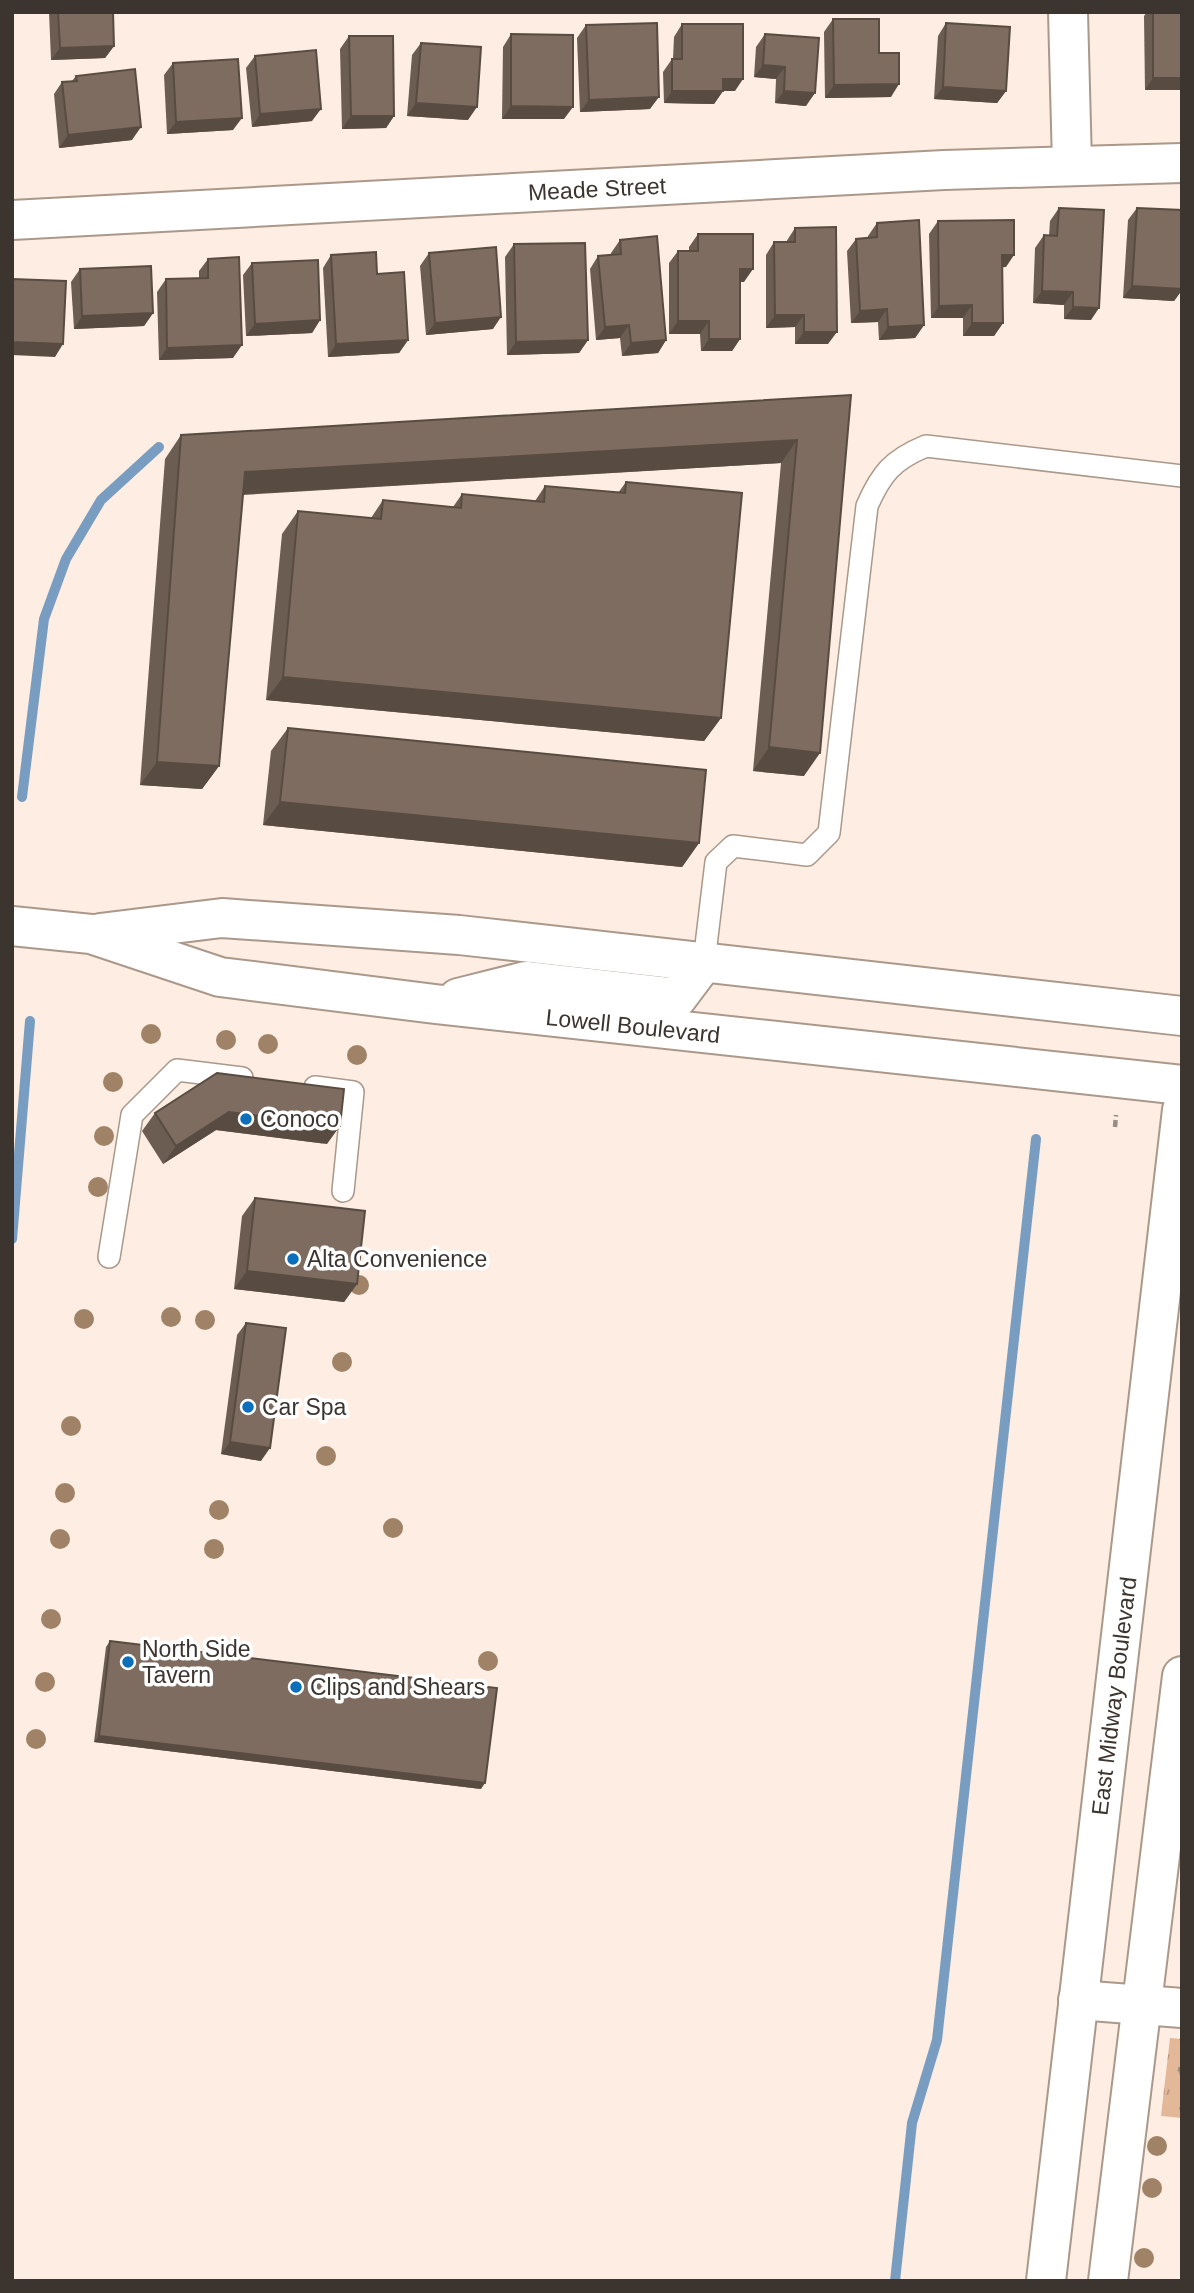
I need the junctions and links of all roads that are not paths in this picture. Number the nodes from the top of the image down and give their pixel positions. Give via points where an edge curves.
1 (1068, 12) edge
2 (1182, 163) edge
3 (1072, 164) junction
4 (12, 220) edge
5 (1182, 477) edge
6 (12, 926) edge
7 (91, 934) junction
8 (704, 962) junction
9 (435, 1004) junction
10 (1182, 1016) edge
11 (258, 1080) edge
12 (299, 1085) edge
13 (1182, 1085) edge
14 (1182, 1110) edge
15 (343, 1191) dead end
16 (109, 1257) dead end
17 (1182, 1676) edge
18 (1078, 2000) junction
19 (1142, 2005) junction
20 (1182, 2008) edge
21 (1046, 2281) edge
22 (1108, 2281) edge

1 - 3 main road
2 - 3 main road, Meade Street
3 - 4 main road, Meade Street
5 - 8 lane via 926,446 907,454 881,475 867,506 829,833 807,855 733,846 716,862
6 - 7 main road, Lowell Boulevard
7 - 8 main road, Lowell Boulevard via 222,918 459,935
7 - 9 main road, Lowell Boulevard via 220,977
8 - 9 main road via 677,998 526,981
8 - 10 main road, Lowell Boulevard
9 - 13 main road, Lowell Boulevard
11 - 16 lane via 177,1070 132,1115
12 - 15 lane via 354,1092
14 - 18 main road, East Midway Boulevard
17 - 19 main road
18 - 19 main road
18 - 21 main road, East Midway Boulevard
19 - 20 main road
19 - 22 main road

